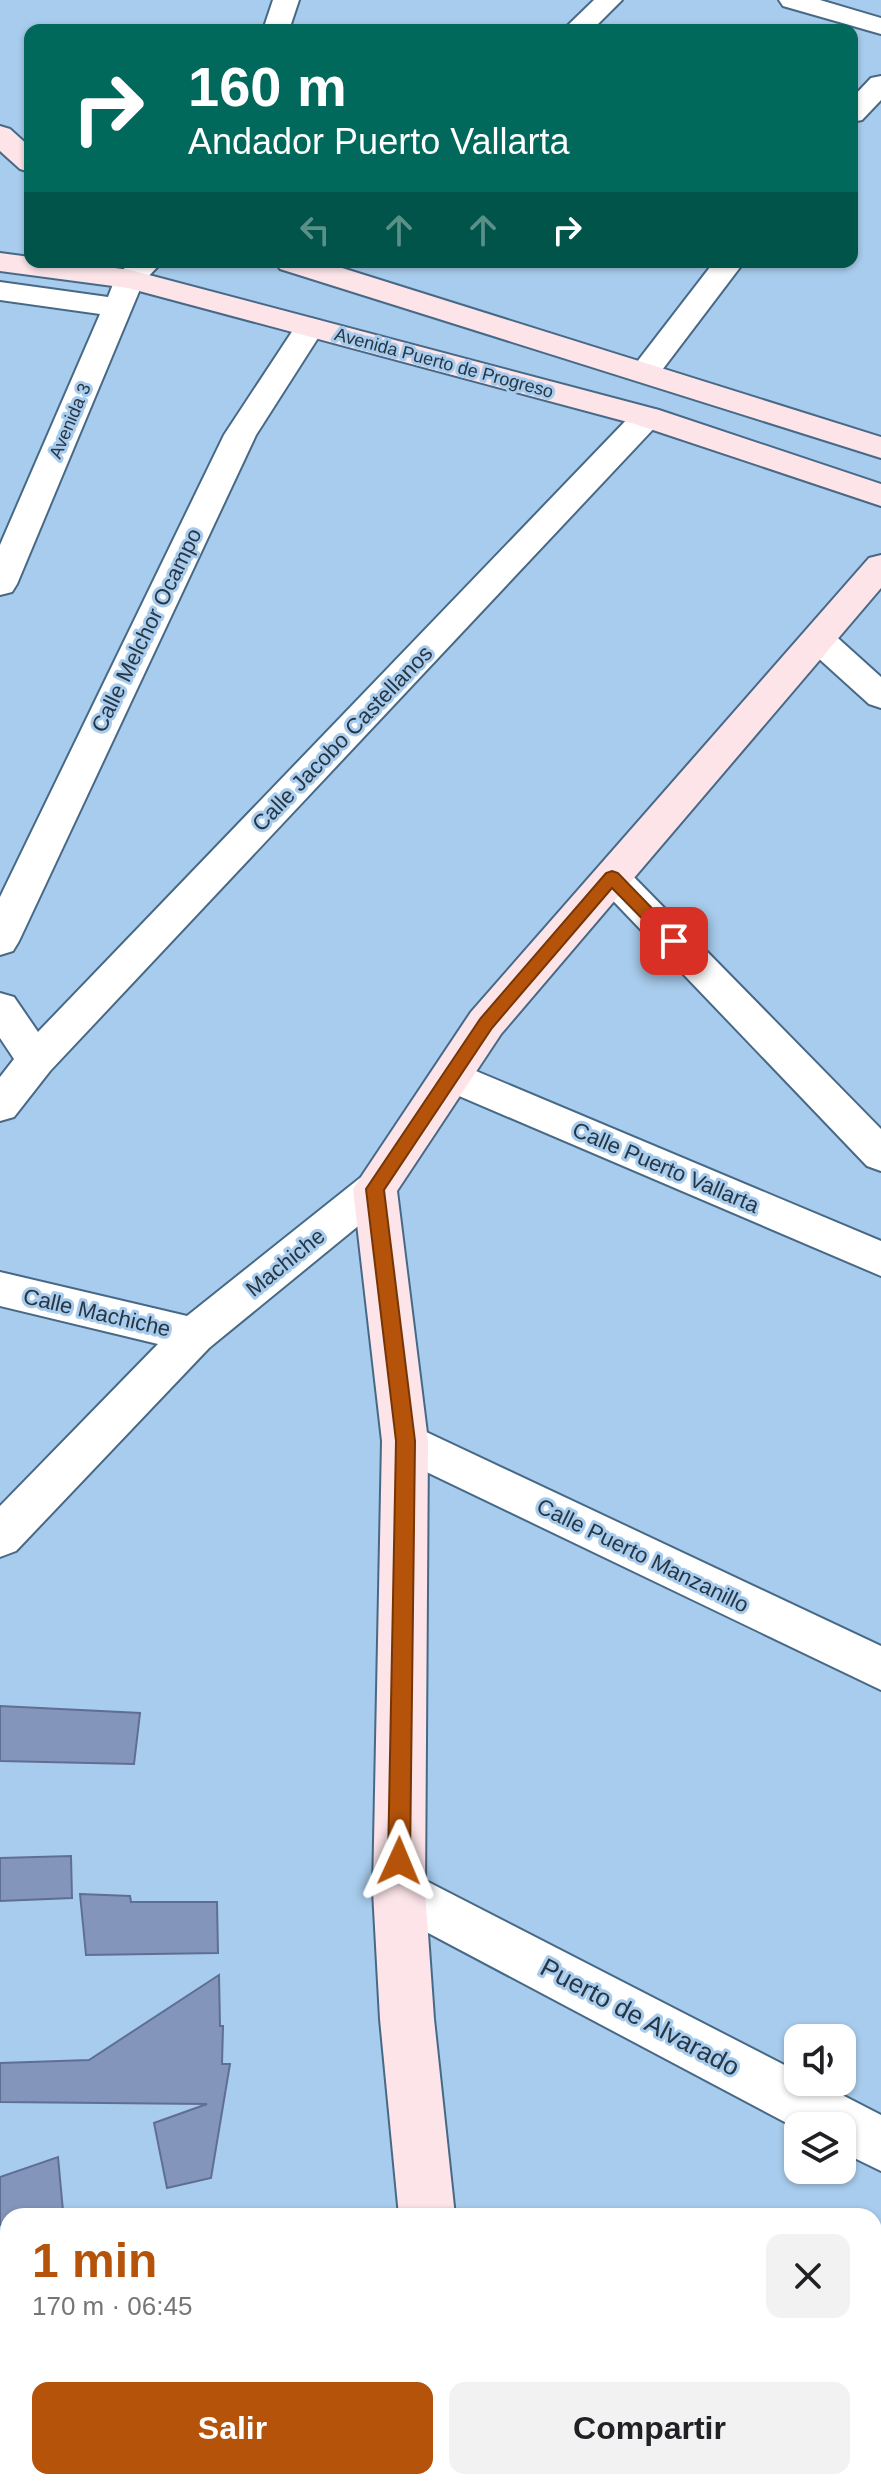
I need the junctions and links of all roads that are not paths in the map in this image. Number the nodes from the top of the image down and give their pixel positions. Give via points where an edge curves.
1 (286, 0) edge
2 (609, 0) edge
3 (792, 0) edge
4 (278, 24) edge
5 (583, 24) edge
6 (881, 26) edge
7 (881, 84) edge
8 (858, 108) edge
9 (0, 135) edge
10 (24, 157) edge
11 (0, 262) edge
12 (24, 266) edge
13 (38, 268) edge
14 (323, 268) edge
15 (724, 268) edge
16 (132, 283) edge
17 (0, 291) edge
18 (310, 327) junction
19 (645, 371) junction
20 (647, 417) junction
21 (881, 448) edge
22 (881, 495) edge
23 (8, 545) edge
24 (881, 566) edge
25 (0, 584) edge
26 (818, 639) junction
27 (881, 696) edge
28 (612, 877) junction
29 (0, 941) edge
30 (0, 1007) edge
31 (36, 1060) junction
32 (452, 1076) junction
33 (0, 1106) edge
34 (881, 1155) edge
35 (375, 1189) junction
36 (881, 1259) edge
37 (0, 1289) edge
38 (194, 1335) junction
39 (405, 1441) junction
40 (0, 1537) edge
41 (881, 1669) edge
42 (399, 1891) junction
43 (881, 2144) edge
44 (426, 2208) edge

1 - 4 street
2 - 5 street
3 - 6 street
7 - 8 street
9 - 10 main road
11 - 12 main road, Avenida Puerto de Progreso
13 - 16 main road, Avenida Puerto de Progreso
14 - 19 main road
15 - 19 street
16 - 17 street
16 - 18 main road, Avenida Puerto de Progreso
16 - 23 street, Avenida 3
18 - 20 main road, Avenida Puerto de Progreso
18 - 29 street, Calle Melchor Ocampo via 240,435
19 - 21 main road
20 - 22 main road, Avenida Puerto de Progreso
20 - 31 street, Calle Jacobo Castellanos
23 - 25 street, Avenida 3
24 - 26 main road
26 - 27 street
26 - 28 main road
28 - 32 main road via 486,1023
28 - 34 street
30 - 31 street
31 - 33 street
32 - 35 main road
32 - 36 street, Calle Puerto Vallarta
35 - 38 street, Machiche
35 - 39 main road
37 - 38 street, Calle Machiche
38 - 40 street, Machiche
39 - 41 street, Calle Puerto Manzanillo
39 - 42 main road
42 - 43 street, Puerto de Alvarado
42 - 44 main road

